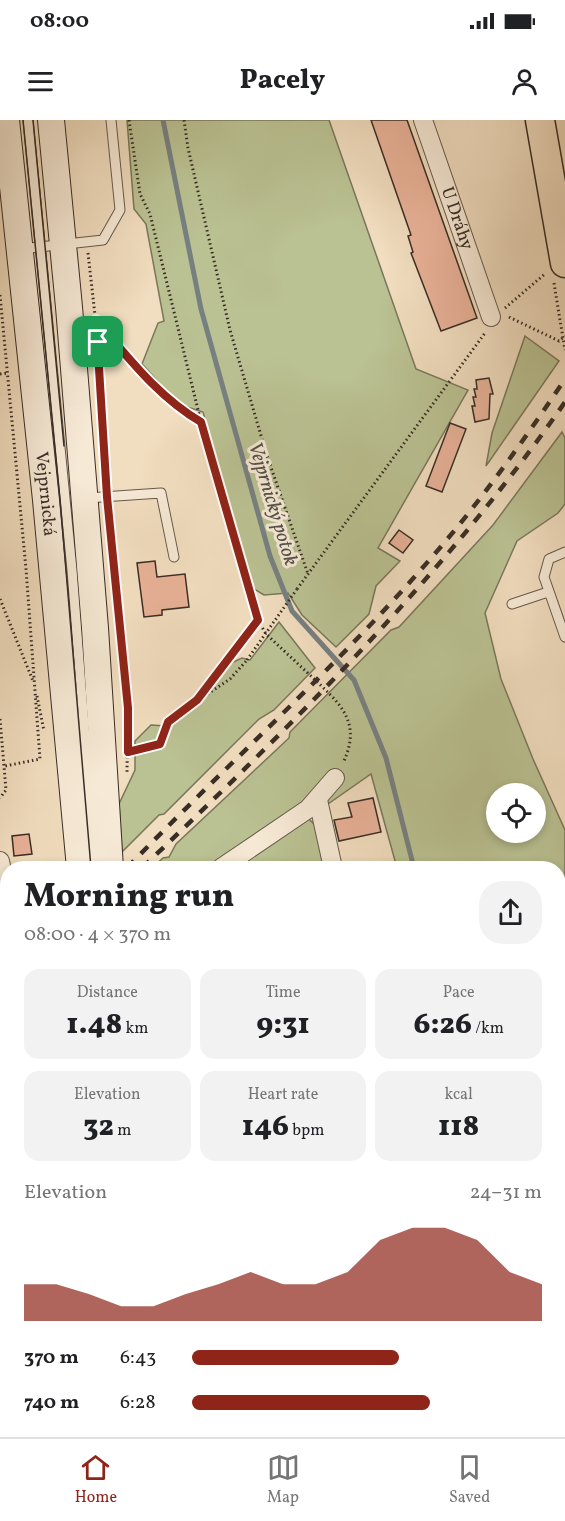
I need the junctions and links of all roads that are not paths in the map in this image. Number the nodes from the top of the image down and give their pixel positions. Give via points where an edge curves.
1 (6, 120) edge
2 (28, 120) edge
3 (51, 120) edge
4 (111, 120) edge
5 (423, 120) edge
6 (540, 120) edge
7 (53, 246) junction
8 (557, 270) edge
9 (496, 314) road end
10 (65, 499) junction
11 (565, 552) edge
12 (174, 557) dead end
13 (548, 592) junction
14 (512, 604) dead end
15 (565, 637) edge
16 (335, 778) road end
17 (318, 800) junction
18 (80, 861) edge
19 (94, 861) edge
20 (109, 861) edge
21 (231, 861) edge
22 (331, 861) edge

1 - 7 main road, Vejprnická
2 - 7 lane, Vejprnická
3 - 7 main road, Vejprnická
4 - 7 lane via 120,210 103,240
5 - 9 street, U Dráhy
6 - 8 main road
7 - 10 main road, Vejprnická
7 - 10 main road, Vejprnická
10 - 12 lane via 161,493
10 - 18 main road, Vejprnická
10 - 19 lane, Vejprnická
10 - 20 main road, Vejprnická
11 - 13 lane via 549,559 544,569
13 - 14 lane
13 - 15 lane
16 - 17 street
17 - 21 street
17 - 22 street

